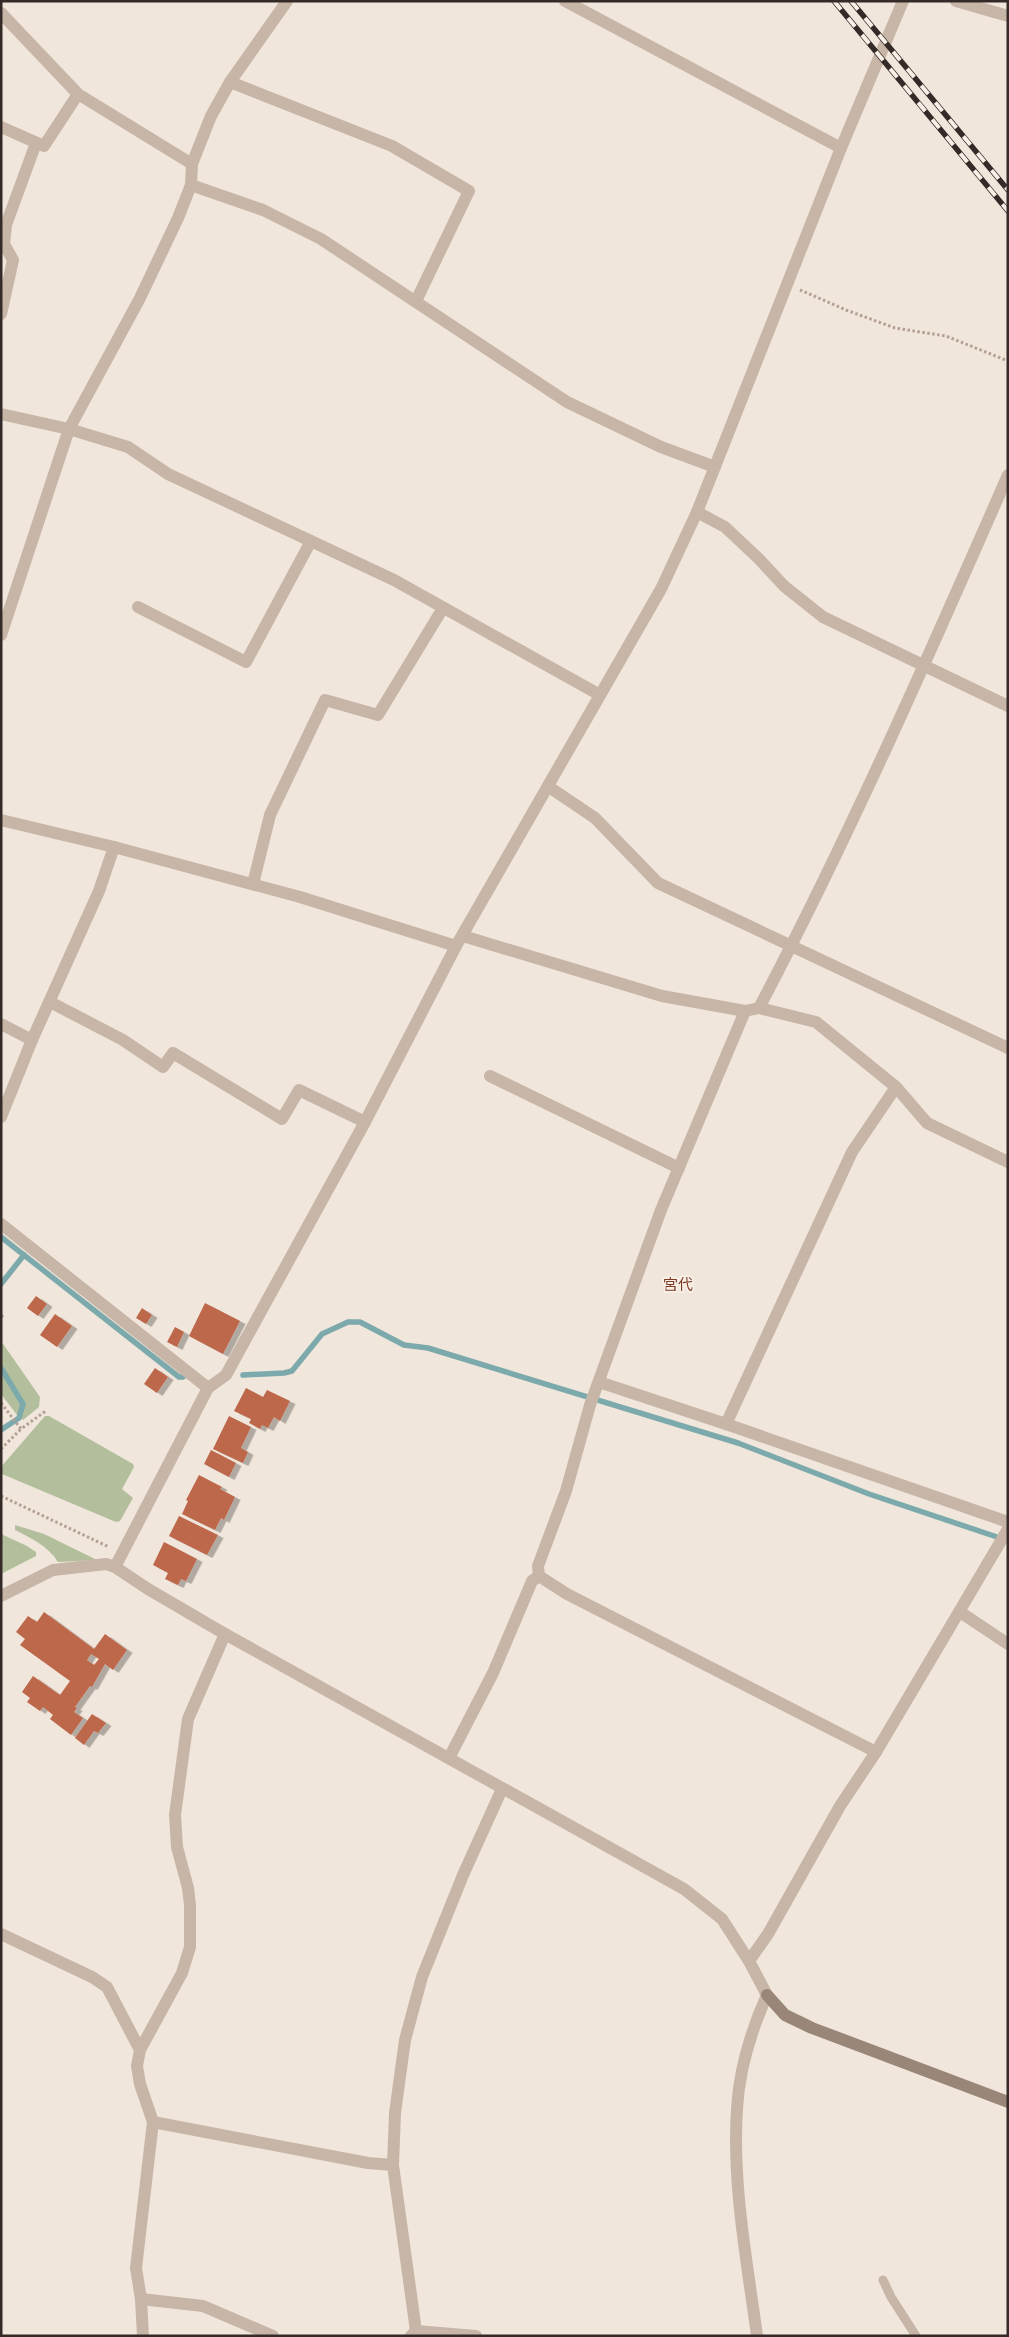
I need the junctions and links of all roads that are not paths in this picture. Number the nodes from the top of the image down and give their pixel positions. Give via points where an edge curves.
1 (287, 1) edge
2 (566, 1) edge
3 (903, 1) edge
4 (956, 1) edge
5 (1, 13) edge
6 (1008, 16) edge
7 (230, 82) junction
8 (78, 94) junction
9 (1, 127) edge
10 (36, 143) junction
11 (842, 148) junction
12 (192, 164) junction
13 (191, 185) junction
14 (416, 301) junction
15 (1, 314) edge
16 (1, 414) edge
17 (69, 429) junction
18 (715, 467) junction
19 (1008, 475) edge
20 (697, 512) junction
21 (311, 540) junction
22 (138, 607) dead end
23 (443, 608) junction
24 (1, 635) edge
25 (923, 667) junction
26 (600, 695) junction
27 (1008, 706) edge
28 (549, 787) junction
29 (1, 820) edge
30 (114, 847) junction
31 (253, 884) junction
32 (459, 941) junction
33 (791, 947) junction
34 (50, 1002) junction
35 (759, 1008) junction
36 (745, 1011) junction
37 (1, 1024) edge
38 (32, 1040) junction
39 (1008, 1048) edge
40 (490, 1076) dead end
41 (896, 1087) junction
42 (1, 1117) edge
43 (366, 1122) junction
44 (1008, 1162) edge
45 (679, 1168) junction
46 (1, 1224) edge
47 (598, 1386) junction
48 (208, 1388) junction
49 (726, 1424) junction
50 (1007, 1528) edge
51 (115, 1567) junction
52 (539, 1576) junction
53 (1, 1596) edge
54 (960, 1612) junction
55 (225, 1634) junction
56 (1008, 1644) edge
57 (876, 1752) junction
58 (449, 1758) junction
59 (502, 1789) junction
60 (1, 1934) edge
61 (750, 1961) junction
62 (767, 1996) junction
63 (140, 2050) junction
64 (1008, 2102) edge
65 (153, 2122) junction
66 (393, 2165) junction
67 (883, 2280) dead end
68 (142, 2299) junction
69 (414, 2334) edge
70 (143, 2336) edge
71 (273, 2336) edge
72 (476, 2336) edge
73 (757, 2336) edge
74 (916, 2336) edge

1 - 7 street
2 - 11 street
3 - 11 street
4 - 6 street
5 - 8 street
7 - 12 street
7 - 14 street via 392,146 469,191
8 - 10 street via 44,146
8 - 12 street
9 - 10 street
10 - 15 street via 6,225 4,244 13,260
11 - 18 street
12 - 13 street
13 - 14 street via 264,210 321,239
13 - 17 street via 140,298
14 - 18 street via 567,402 661,447
16 - 17 street
17 - 21 street via 128,447 168,474
17 - 24 street
18 - 20 street
19 - 25 street
20 - 25 street via 725,527 784,586 823,618
20 - 26 street via 661,589
21 - 22 street via 246,662
21 - 23 street
23 - 26 street
23 - 31 street via 378,715 325,700 270,814
25 - 27 street
25 - 33 street
26 - 28 street
28 - 32 street
28 - 33 street via 595,818 658,883
29 - 30 street
30 - 31 street
30 - 34 street via 99,890
31 - 32 street
32 - 36 street via 662,996
32 - 43 street
33 - 35 street
33 - 39 street
34 - 38 street
34 - 43 street via 123,1040 163,1067 173,1053 282,1119 298,1090
35 - 36 street
35 - 41 street via 816,1022
36 - 45 street
37 - 38 street
38 - 42 street
40 - 45 street
41 - 44 street via 927,1123
41 - 49 street via 852,1152
43 - 48 street via 226,1375
45 - 47 street
46 - 48 street
47 - 49 street
47 - 52 street via 566,1491 538,1566
48 - 51 street
49 - 50 street
50 - 54 street
51 - 53 street via 106,1564 53,1570
51 - 55 street
52 - 57 street via 567,1594
52 - 58 street via 532,1581 493,1673
54 - 56 street
54 - 57 street
55 - 58 street
55 - 63 street via 188,1719 175,1816 177,1847 190,1905 190,1946 182,1973
57 - 61 street via 840,1806
58 - 59 street
59 - 61 street via 684,1889 722,1919
59 - 66 street via 422,1977 405,2040 394,2113
60 - 63 street via 107,1987
61 - 62 street
62 - 64 street via 785,2014 812,2028
62 - 73 street via 744,2062 737,2108 737,2179
63 - 65 street via 137,2066 140,2084
65 - 66 street
65 - 68 street via 136,2268
66 - 69 street
67 - 74 lane
68 - 70 street
68 - 71 street via 203,2306
69 - 72 street

